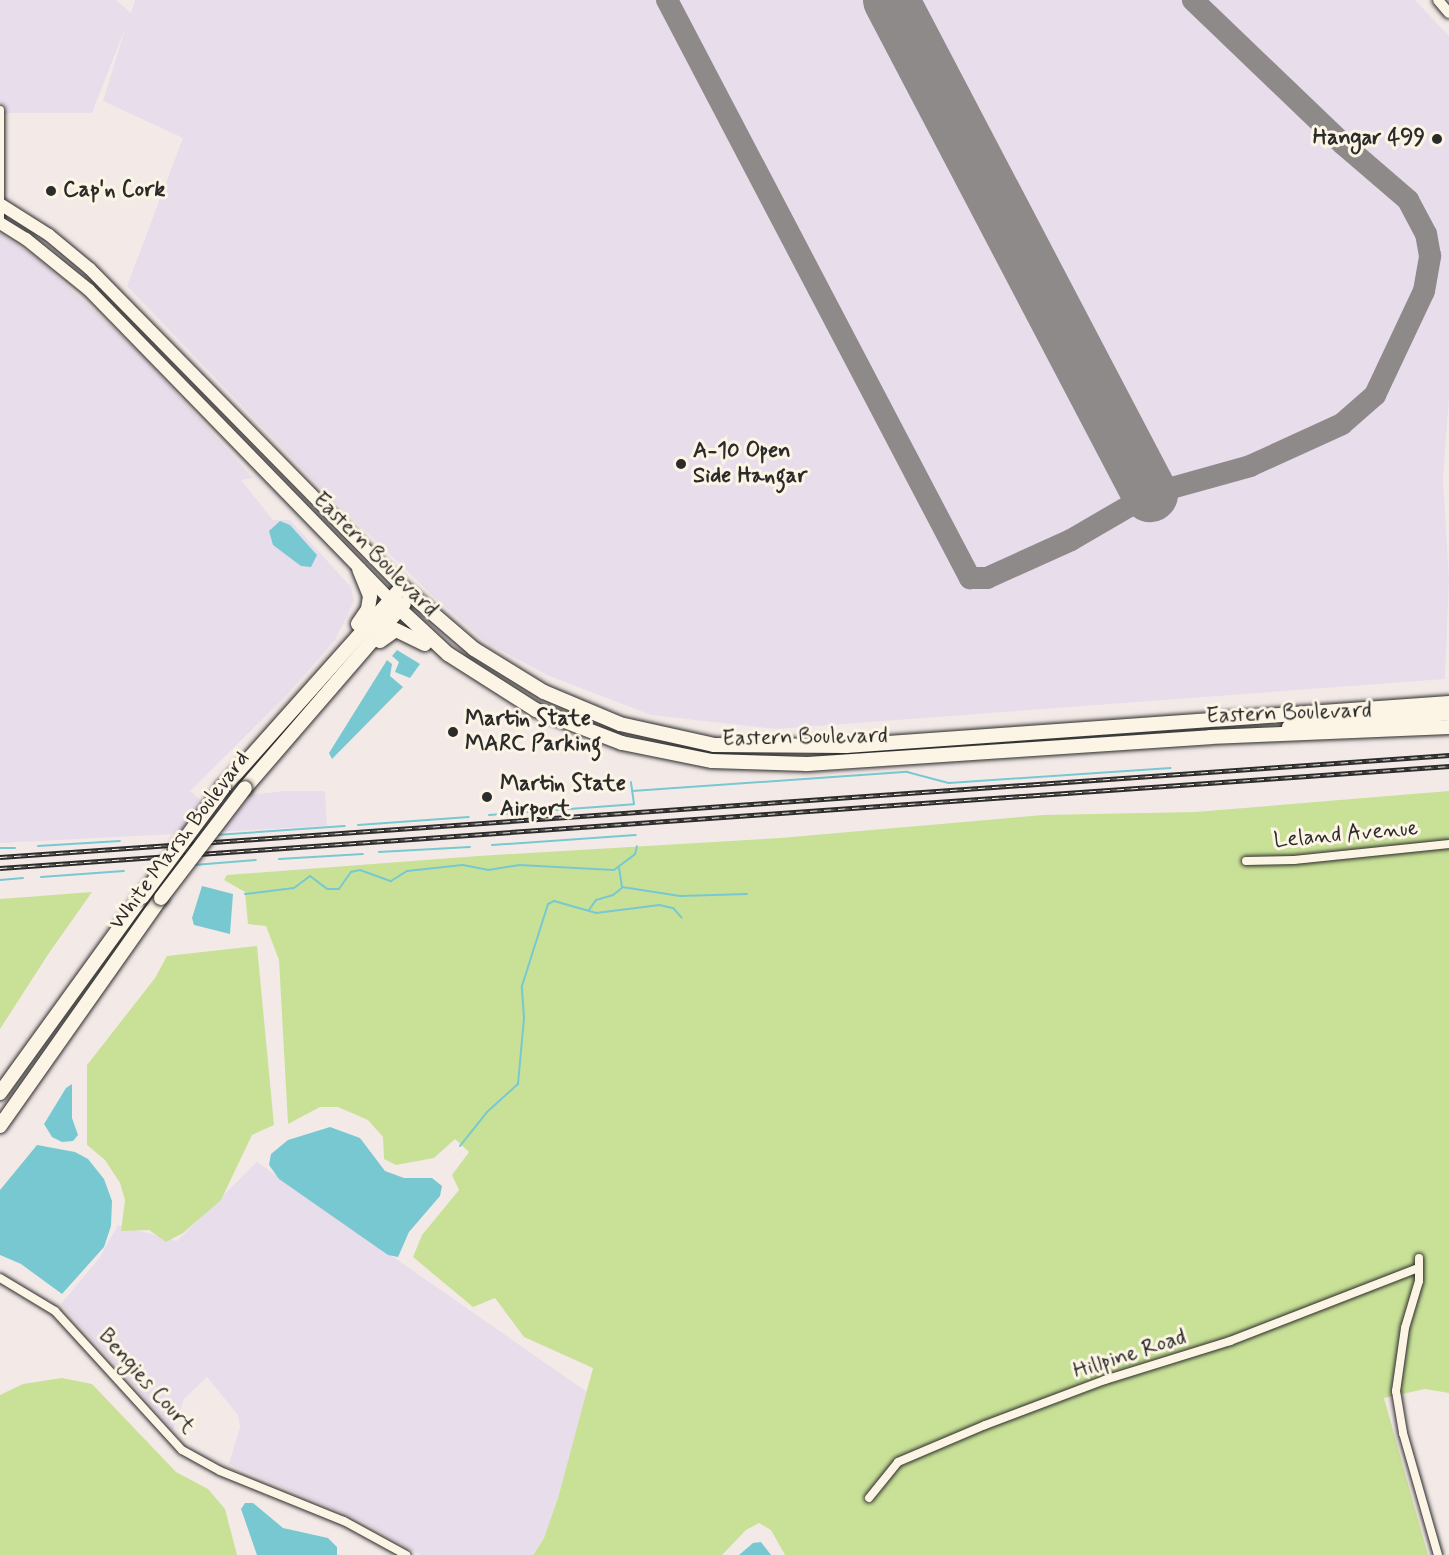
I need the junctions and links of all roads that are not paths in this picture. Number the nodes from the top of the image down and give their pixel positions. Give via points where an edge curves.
1 (1438, 0) edge
2 (1449, 13) edge
3 (0, 110) edge
4 (1, 205) edge
5 (0, 221) edge
6 (359, 570) junction
7 (407, 591) junction
8 (394, 605) junction
9 (448, 654) junction
10 (337, 658) junction
11 (327, 691) junction
12 (1449, 695) edge
13 (1449, 703) edge
14 (1434, 704) junction
15 (1449, 713) edge
16 (1449, 727) edge
17 (1210, 738) junction
18 (1449, 844) edge
19 (1246, 861) dead end
20 (0, 1093) edge
21 (0, 1126) edge
22 (1419, 1258) dead end
23 (1418, 1268) junction
24 (0, 1278) edge
25 (869, 1498) dead end
26 (406, 1555) edge
27 (1438, 1555) edge

1 - 2 street
3 - 4 street
4 - 5 street
4 - 7 main road, Eastern Boulevard via 49,235 90,269
5 - 6 main road, Eastern Boulevard via 89,290
6 - 8 main road, Eastern Boulevard
6 - 10 main road via 370,596 368,609 341,644
7 - 8 main road, White Marsh Boulevard
7 - 14 main road, Eastern Boulevard via 474,649 543,692 620,724 714,745 846,746
8 - 9 main road, Eastern Boulevard
8 - 10 main road, White Marsh Boulevard
8 - 11 main road, White Marsh Boulevard
9 - 11 main road via 434,651 411,634 392,631 340,686
9 - 17 main road, Eastern Boulevard via 510,696 568,725 622,743 712,761 807,764
10 - 20 main road, White Marsh Boulevard, bridge via 223,788
11 - 21 main road, White Marsh Boulevard, bridge via 245,788 161,898
12 - 14 main road
13 - 14 main road, Eastern Boulevard
15 - 17 main road via 1238,731
16 - 17 main road, Eastern Boulevard
18 - 19 street, Leland Avenue via 1294,860
22 - 23 street
23 - 25 street, Hillpine Road via 1230,1341 1105,1380 985,1425 898,1462
23 - 27 street via 1396,1391 1403,1433
24 - 26 street, Bengies Court via 55,1311 182,1450 213,1468 337,1518

